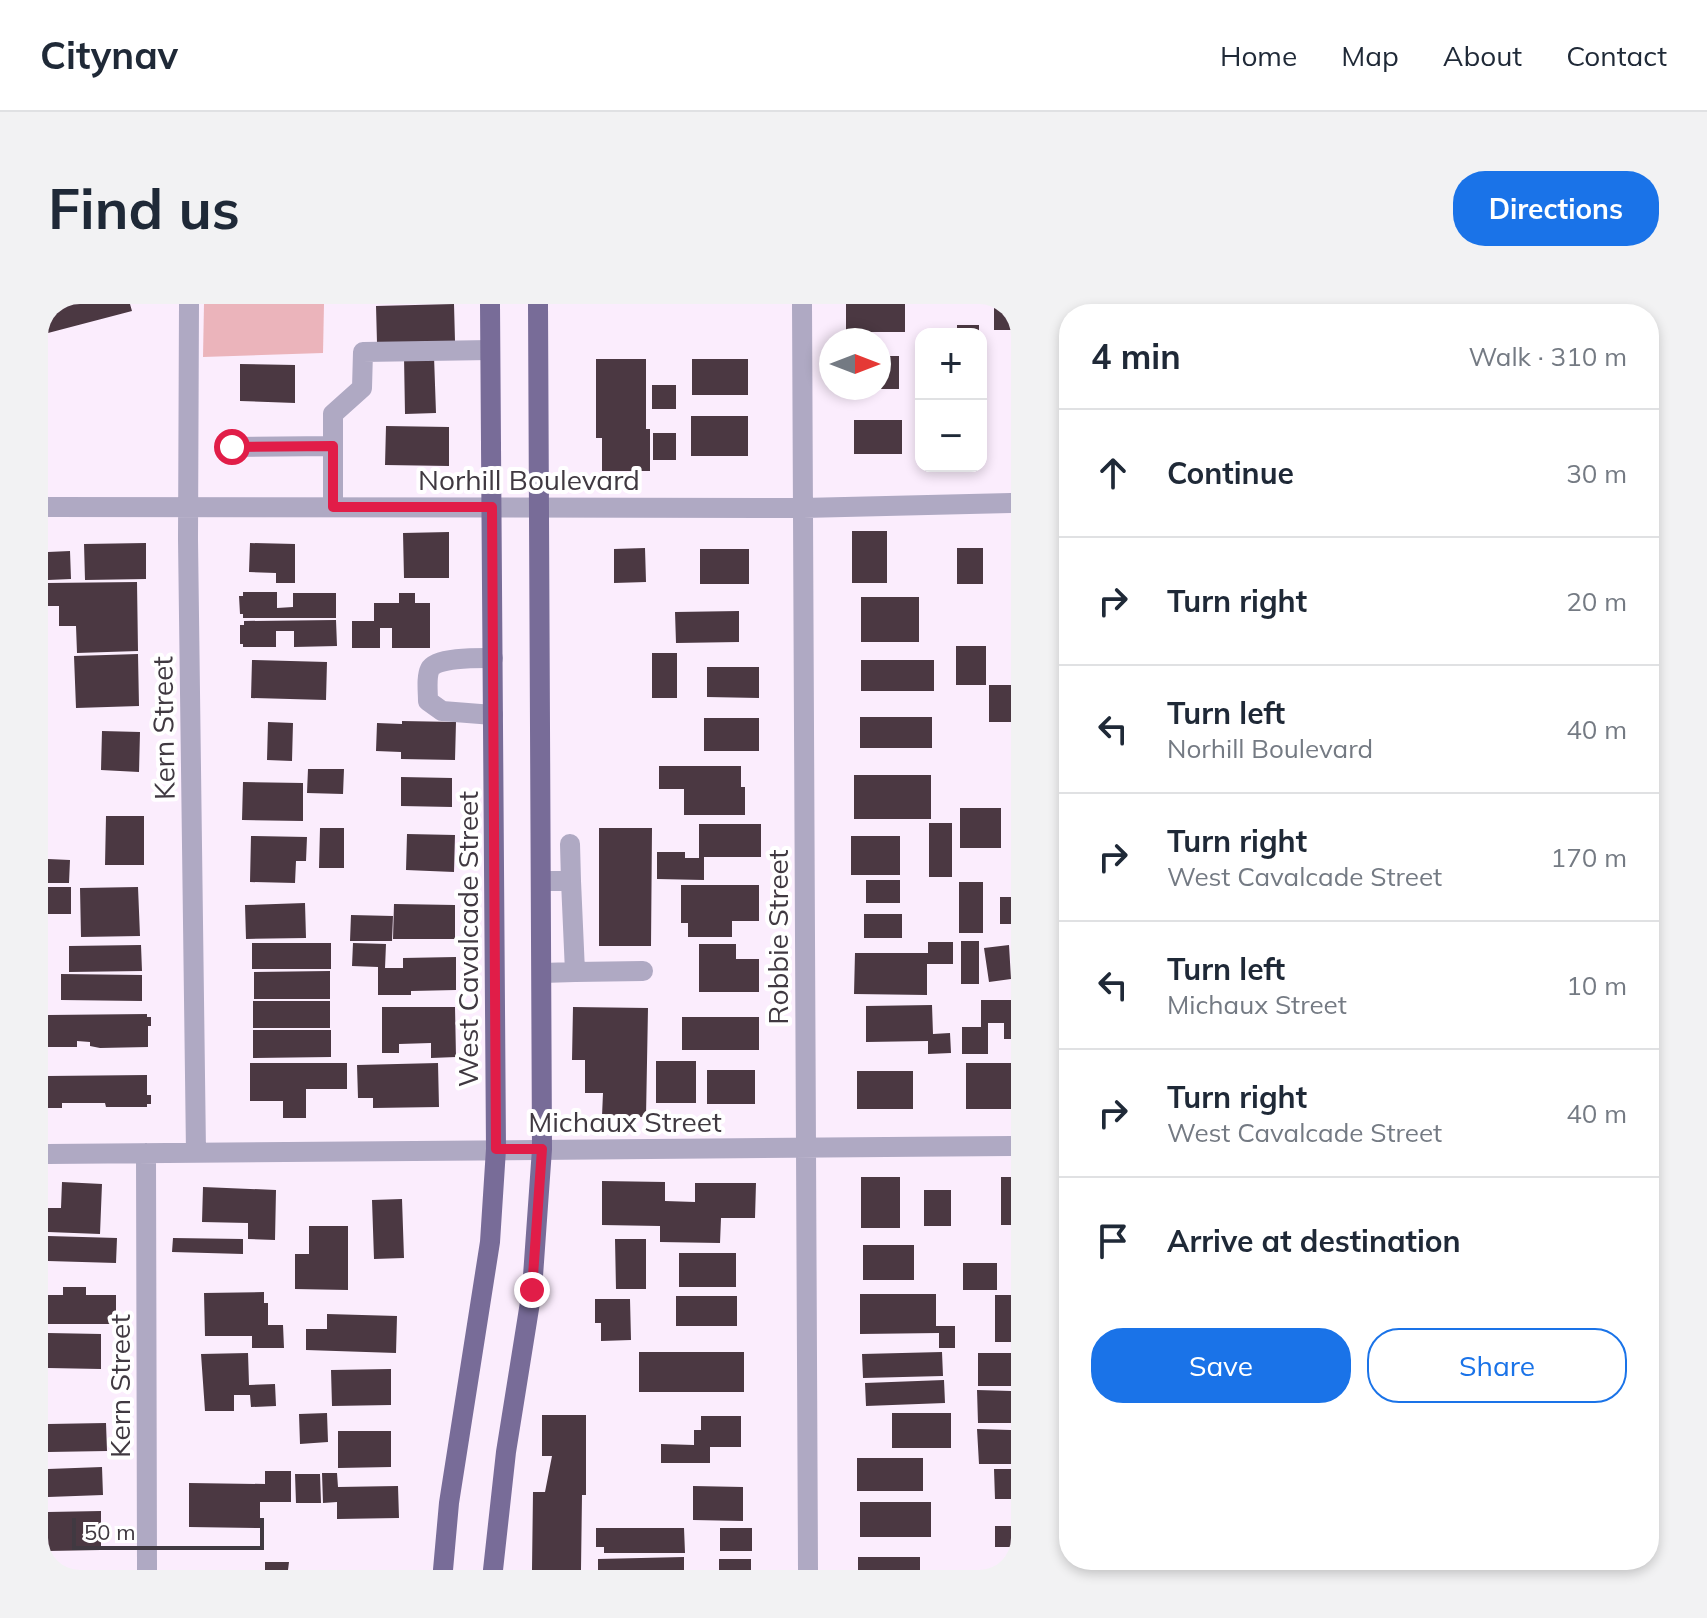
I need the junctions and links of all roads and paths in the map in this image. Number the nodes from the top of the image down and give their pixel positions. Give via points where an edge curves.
1 (189, 304) edge
2 (490, 304) edge
3 (538, 304) edge
4 (802, 304) edge
5 (490, 350) junction
6 (333, 446) junction
7 (232, 447) dead end
8 (1011, 503) edge
9 (538, 506) junction
10 (48, 507) edge
11 (333, 507) junction
12 (492, 507) junction
13 (188, 508) junction
14 (803, 508) junction
15 (493, 658) junction
16 (493, 715) junction
17 (570, 844) dead end
18 (541, 881) junction
19 (571, 881) junction
20 (643, 971) dead end
21 (575, 972) junction
22 (542, 973) junction
23 (1011, 1146) edge
24 (805, 1148) junction
25 (496, 1149) junction
26 (542, 1149) junction
27 (196, 1152) junction
28 (146, 1153) junction
29 (48, 1154) edge
30 (147, 1570) edge
31 (443, 1570) edge
32 (493, 1570) edge
33 (808, 1570) edge

1 - 13 street, Kern Street
2 - 5 main road, West Cavalcade Street
3 - 9 main road
4 - 14 street, Robbie Street
5 - 6 street via 363,352 362,388 333,414
5 - 12 main road, West Cavalcade Street
6 - 7 street
6 - 11 street
8 - 14 street, Norhill Boulevard
9 - 12 street, Norhill Boulevard
9 - 14 street, Norhill Boulevard
9 - 18 main road
10 - 13 street, Norhill Boulevard
11 - 12 street, Norhill Boulevard
11 - 13 street, Norhill Boulevard
12 - 15 main road, West Cavalcade Street
13 - 27 street, Kern Street
14 - 24 street, Robbie Street
15 - 16 main road, West Cavalcade Street
15 - 16 street via 433,665 428,701 442,711
16 - 25 main road, West Cavalcade Street
17 - 19 street
18 - 19 street
18 - 22 main road
19 - 21 street
20 - 21 street
21 - 22 street
22 - 26 main road
23 - 24 street, Michaux Street
24 - 26 street, Michaux Street
24 - 33 street, Robbie Street
25 - 26 street, Michaux Street
25 - 27 street, Michaux Street
25 - 31 main road, West Cavalcade Street via 488,1256
26 - 32 main road via 532,1290
27 - 28 street, Michaux Street
28 - 29 street, Michaux Street
28 - 30 street, Kern Street

